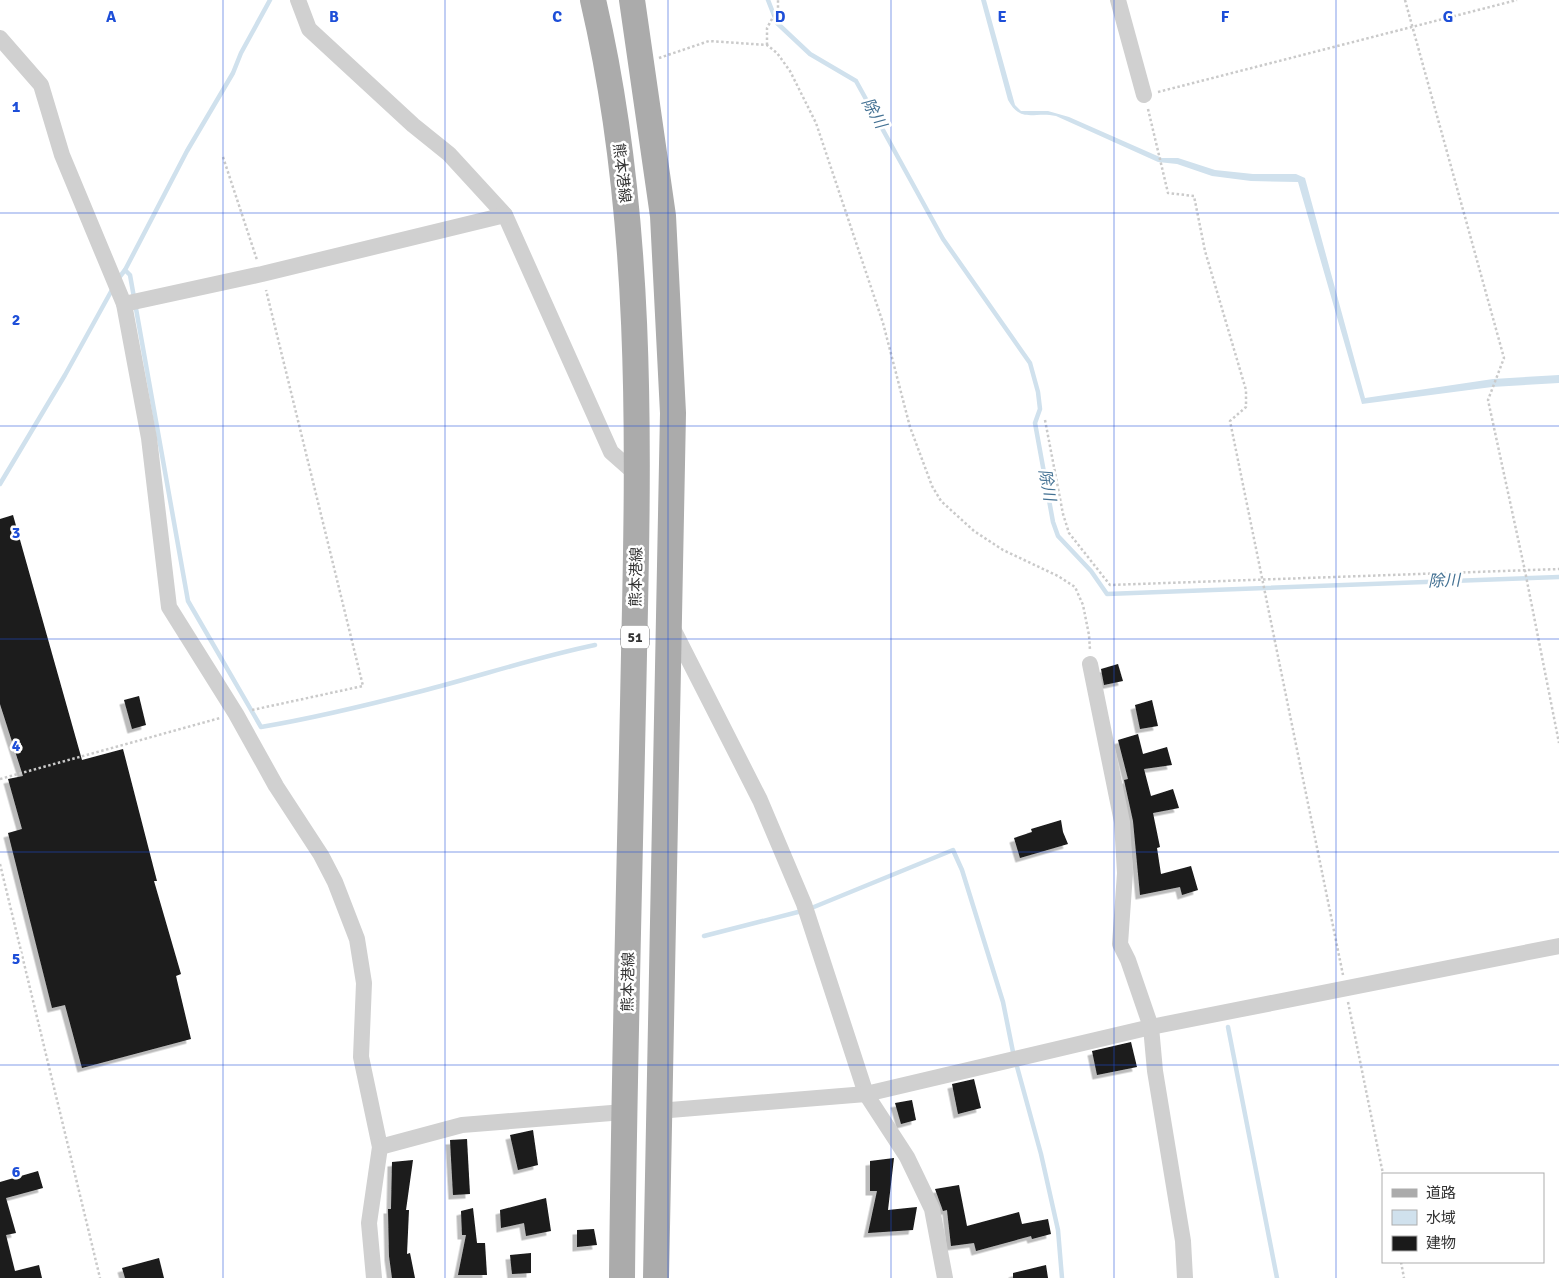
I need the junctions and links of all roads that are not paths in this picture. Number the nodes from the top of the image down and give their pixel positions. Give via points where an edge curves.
1 (298, 0) edge
2 (593, 0) edge
3 (632, 0) edge
4 (1118, 0) edge
5 (0, 38) edge
6 (1144, 95) road end
7 (505, 215) junction
8 (124, 304) junction
9 (637, 475) junction
10 (670, 623) junction
11 (1090, 664) road end
12 (1559, 946) edge
13 (1151, 1028) junction
14 (866, 1094) junction
15 (658, 1111) junction
16 (624, 1112) junction
17 (380, 1147) junction
18 (374, 1278) edge
19 (622, 1278) edge
20 (656, 1278) edge
21 (945, 1278) edge
22 (1185, 1278) edge

1 - 7 street via 309,29 449,154
2 - 9 main road, 熊本港線 / 51 via 609,68 629,232 636,327
3 - 10 main road, 51 via 667,266 673,413
4 - 6 street
5 - 8 street via 41,85 62,155
7 - 8 street
7 - 9 street via 611,452
8 - 17 street via 149,438 169,607 335,882 357,939 364,983 361,1057
9 - 16 main road, 熊本港線 / 51
10 - 14 street via 760,800 804,904
10 - 15 main road, 51
11 - 13 street via 1122,822 1125,873 1120,944
12 - 13 street
13 - 14 street
13 - 22 street via 1155,1071 1182,1232
14 - 15 street
14 - 21 street via 907,1157 932,1209
15 - 20 main road, 51
16 - 17 street via 462,1126
16 - 19 main road, 熊本港線 / 51
17 - 18 street via 369,1224

